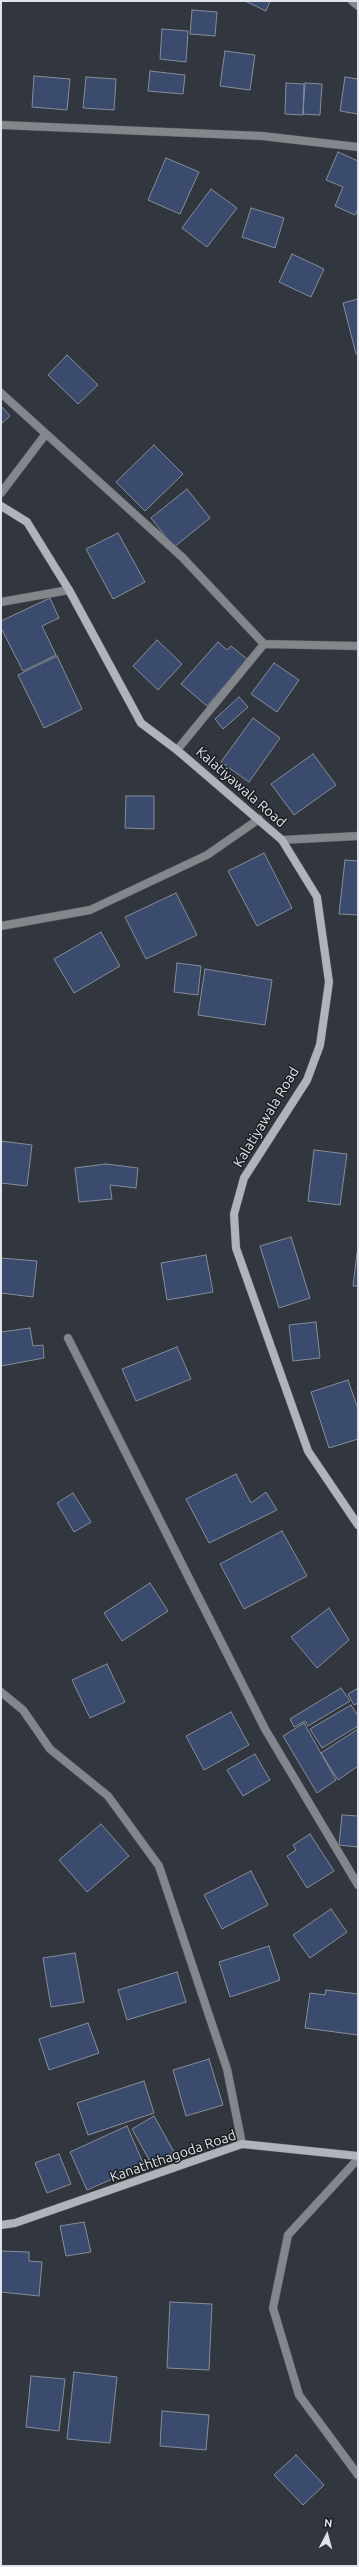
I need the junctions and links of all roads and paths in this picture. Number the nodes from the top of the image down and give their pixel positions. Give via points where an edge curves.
1 (352, 1) edge
2 (358, 6) edge
3 (1, 125) edge
4 (358, 147) edge
5 (1, 393) edge
6 (45, 435) junction
7 (1, 493) edge
8 (1, 506) edge
9 (69, 590) junction
10 (1, 602) edge
11 (264, 644) junction
12 (358, 646) edge
13 (177, 750) junction
14 (259, 819) junction
15 (358, 836) edge
16 (282, 840) junction
17 (1, 926) edge
18 (68, 1338) dead end
19 (358, 1525) edge
20 (1, 1692) edge
21 (358, 1885) edge
22 (242, 2144) junction
23 (358, 2158) edge
24 (1, 2225) edge
25 (358, 2475) edge

1 - 2 street
3 - 4 street via 262,136
5 - 6 street
6 - 7 street
6 - 11 street via 182,556
8 - 9 street, Kalatiyawala Road via 27,522
9 - 10 street
9 - 13 street, Kalatiyawala Road via 141,723
11 - 12 street
11 - 13 street
13 - 14 street, Kalatiyawala Road
14 - 16 street, Kalatiyawala Road
14 - 17 street via 207,855 90,910
15 - 16 street
16 - 19 street, Kalatiyawala Road via 316,897 329,982 320,1046 307,1080 244,1178 234,1214 236,1248 308,1451
18 - 21 street via 265,1729
20 - 22 street via 22,1710 50,1749 108,1796 159,1866 227,2069
22 - 23 street, Kanaththagoda Road
22 - 24 street, Kanaththagoda Road via 15,2223
23 - 25 street via 288,2235 273,2308 299,2395

